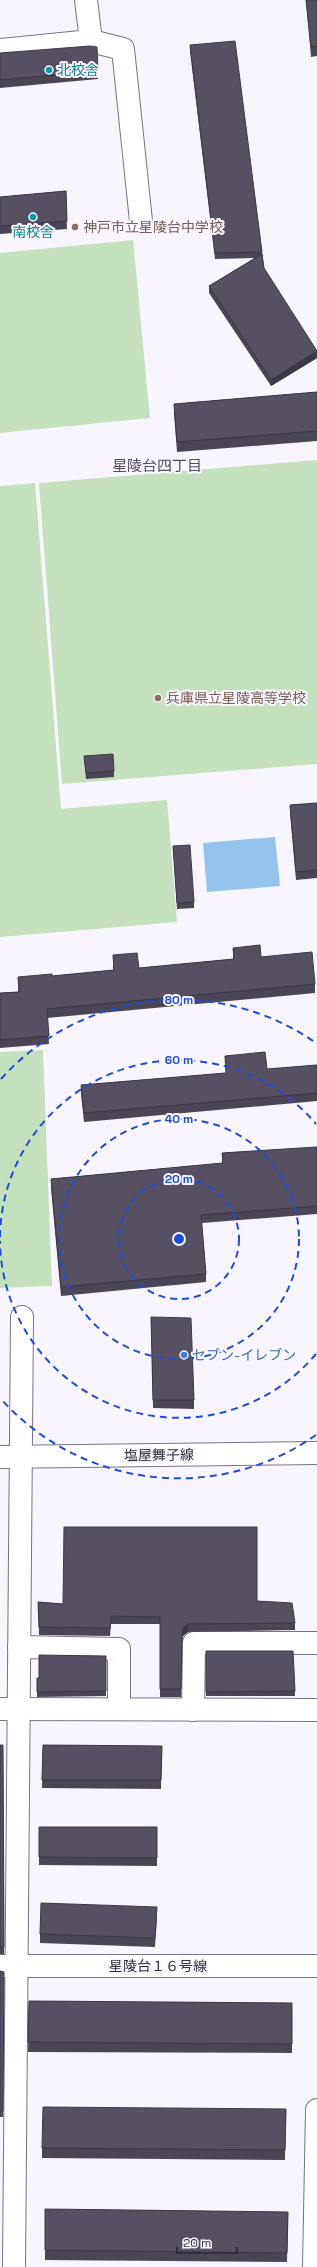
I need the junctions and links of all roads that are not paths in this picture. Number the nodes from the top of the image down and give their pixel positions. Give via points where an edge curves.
1 (86, 0) edge
2 (91, 41) junction
3 (0, 50) edge
4 (141, 221) dead end
5 (22, 1317) dead end
6 (317, 1452) edge
7 (0, 1457) edge
8 (22, 1457) junction
9 (317, 1643) edge
10 (19, 1647) junction
11 (10, 1709) edge
12 (120, 1709) junction
13 (193, 1710) junction
14 (317, 1710) edge
15 (9, 1786) edge
16 (9, 1874) edge
17 (8, 1966) edge
18 (317, 1966) edge
19 (8, 2054) edge
20 (317, 2110) edge
21 (8, 2136) edge
22 (7, 2219) edge
23 (14, 2267) edge
24 (314, 2267) edge

1 - 2 street
2 - 3 street
2 - 4 street via 123,49
5 - 8 street
6 - 8 street, 塩屋舞子線
7 - 8 street, 塩屋舞子線
8 - 10 street
9 - 13 street via 194,1643
10 - 11 street
10 - 12 street via 120,1649
11 - 12 street
11 - 15 street
12 - 13 street
13 - 14 street
15 - 16 street
16 - 17 street
17 - 18 street, 星陵台１６号線
17 - 19 street
19 - 21 street
20 - 24 street
21 - 22 street
22 - 23 street

